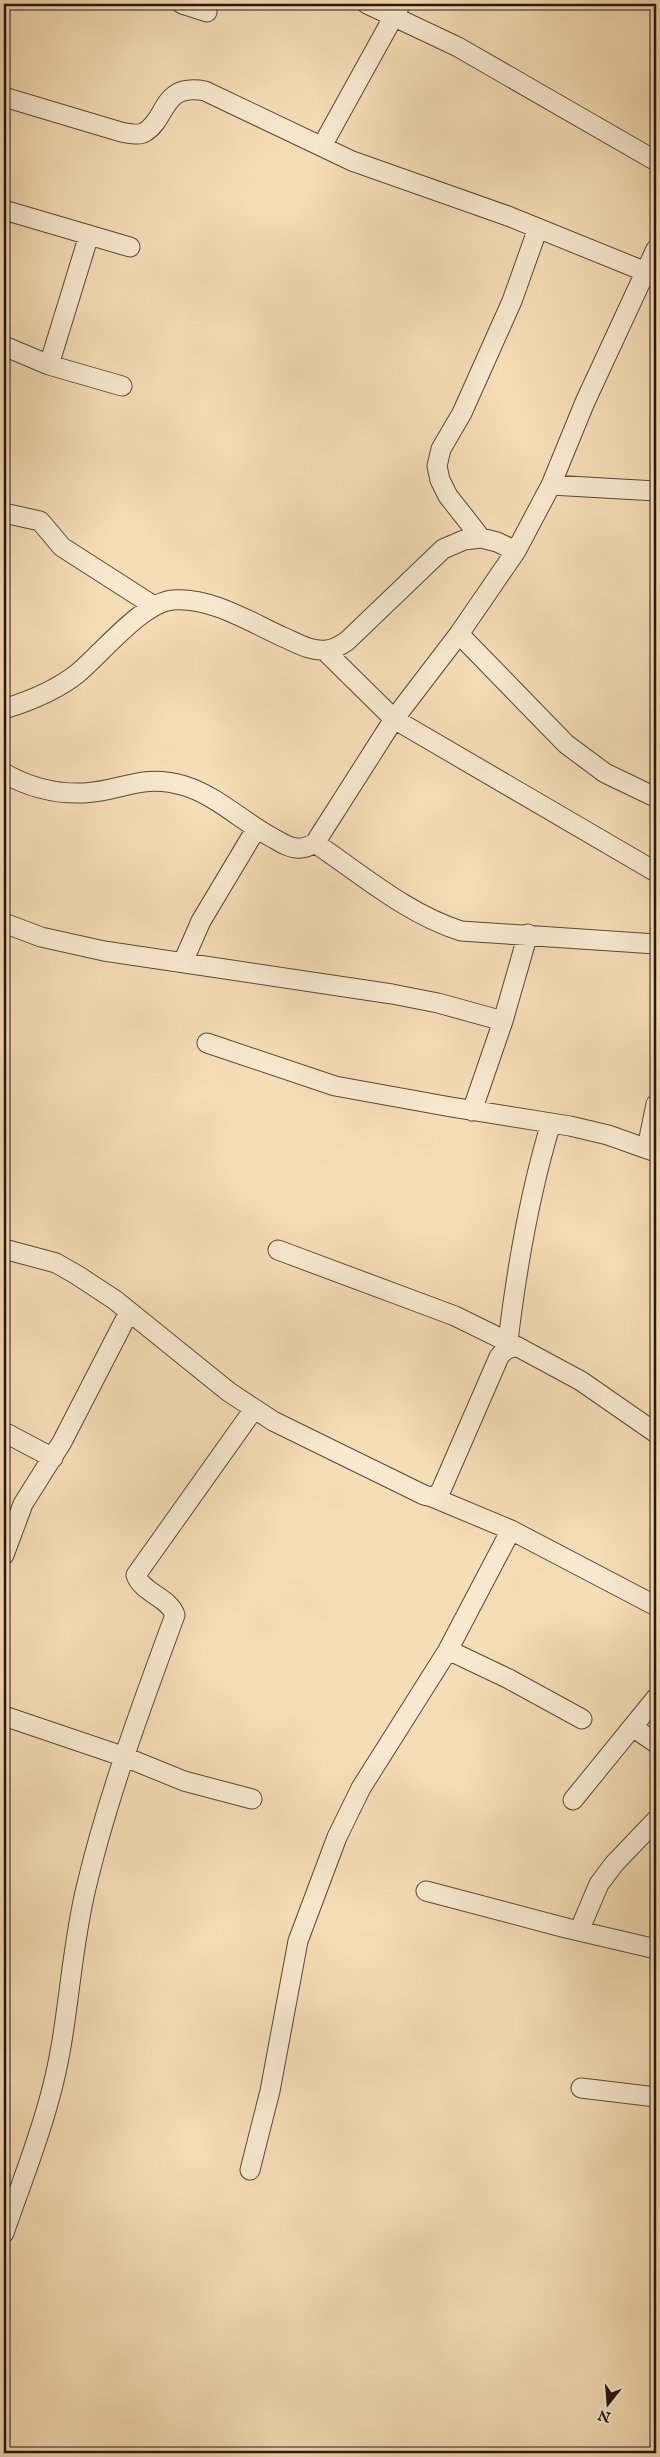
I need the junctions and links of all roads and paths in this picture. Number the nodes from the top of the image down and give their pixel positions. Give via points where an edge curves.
1 (182, 4) edge
2 (367, 4) edge
3 (397, 10) edge
4 (207, 12) dead end
5 (4, 97) edge
6 (322, 146) junction
7 (656, 161) edge
8 (4, 210) edge
9 (538, 228) junction
10 (89, 235) junction
11 (130, 247) dead end
12 (656, 249) edge
13 (646, 272) junction
14 (4, 346) edge
15 (49, 365) junction
16 (122, 386) dead end
17 (551, 485) junction
18 (656, 491) edge
19 (4, 513) edge
20 (481, 538) junction
21 (516, 551) junction
22 (154, 606) junction
23 (460, 634) junction
24 (325, 650) junction
25 (4, 709) edge
26 (394, 720) junction
27 (4, 773) edge
28 (655, 797) dead end
29 (256, 829) junction
30 (315, 843) junction
31 (656, 872) edge
32 (4, 923) edge
33 (528, 934) junction
34 (656, 944) edge
35 (183, 962) junction
36 (503, 1021) junction
37 (207, 1043) dead end
38 (656, 1104) edge
39 (472, 1111) junction
40 (551, 1123) junction
41 (652, 1150) edge
42 (4, 1249) edge
43 (278, 1250) dead end
44 (129, 1312) junction
45 (513, 1344) junction
46 (254, 1409) junction
47 (4, 1432) edge
48 (656, 1433) edge
49 (53, 1458) junction
50 (432, 1497) junction
51 (511, 1530) junction
52 (4, 1555) edge
53 (656, 1606) edge
54 (448, 1650) junction
55 (656, 1698) edge
56 (4, 1716) edge
57 (582, 1719) dead end
58 (634, 1728) junction
59 (656, 1743) edge
60 (124, 1757) junction
61 (252, 1798) dead end
62 (573, 1800) dead end
63 (656, 1820) edge
64 (426, 1891) dead end
65 (579, 1931) junction
66 (656, 1949) edge
67 (581, 2088) dead end
68 (656, 2097) edge
69 (250, 2170) dead end
70 (5, 2224) edge

1 - 4 street
2 - 3 street
3 - 6 street
3 - 7 street
5 - 6 street via 121,132 140,134 148,129 165,105 185,90 195,89
6 - 9 street via 352,161
8 - 10 street
9 - 13 street
9 - 20 street via 512,301 462,413 441,449 437,466 448,496
10 - 11 street
10 - 15 street
12 - 13 street
13 - 17 street via 585,402
14 - 15 street
15 - 16 street
17 - 18 street
17 - 21 street
19 - 22 street via 40,521 62,547
20 - 21 street
20 - 24 street via 443,548 346,641 336,649
21 - 23 street
22 - 24 street via 161,601 192,600 233,614 310,649
22 - 25 street via 62,685
23 - 26 street
23 - 28 street via 566,744 606,773
24 - 26 street
26 - 30 street
26 - 31 street
27 - 29 street via 21,783 52,791 85,793 145,780 171,782 202,791
29 - 30 street via 297,848
29 - 35 street via 200,921
30 - 33 street via 416,911 444,925 478,933
32 - 35 street via 73,946
33 - 34 street
33 - 36 street
35 - 36 street via 392,994
36 - 39 street
37 - 39 street via 335,1086
38 - 41 street
39 - 40 street
40 - 41 street via 608,1135
40 - 45 street via 530,1200 515,1286
42 - 44 street via 56,1263 78,1274
43 - 45 street via 455,1316
44 - 46 street via 228,1392
44 - 49 street
45 - 48 street via 581,1381
45 - 50 street via 498,1357 442,1488 438,1495
46 - 50 street via 308,1440
46 - 60 street via 136,1575 175,1615
47 - 49 street
49 - 52 street via 23,1504
50 - 51 street
51 - 53 street
51 - 54 street
54 - 57 street
54 - 69 street via 350,1808 314,1896 298,1941 270,2091
55 - 58 street
56 - 60 street
58 - 59 street
58 - 62 street
60 - 61 street via 192,1784
60 - 70 street via 86,1889 50,2100
63 - 65 street via 603,1879
64 - 65 street
65 - 66 street
67 - 68 street

